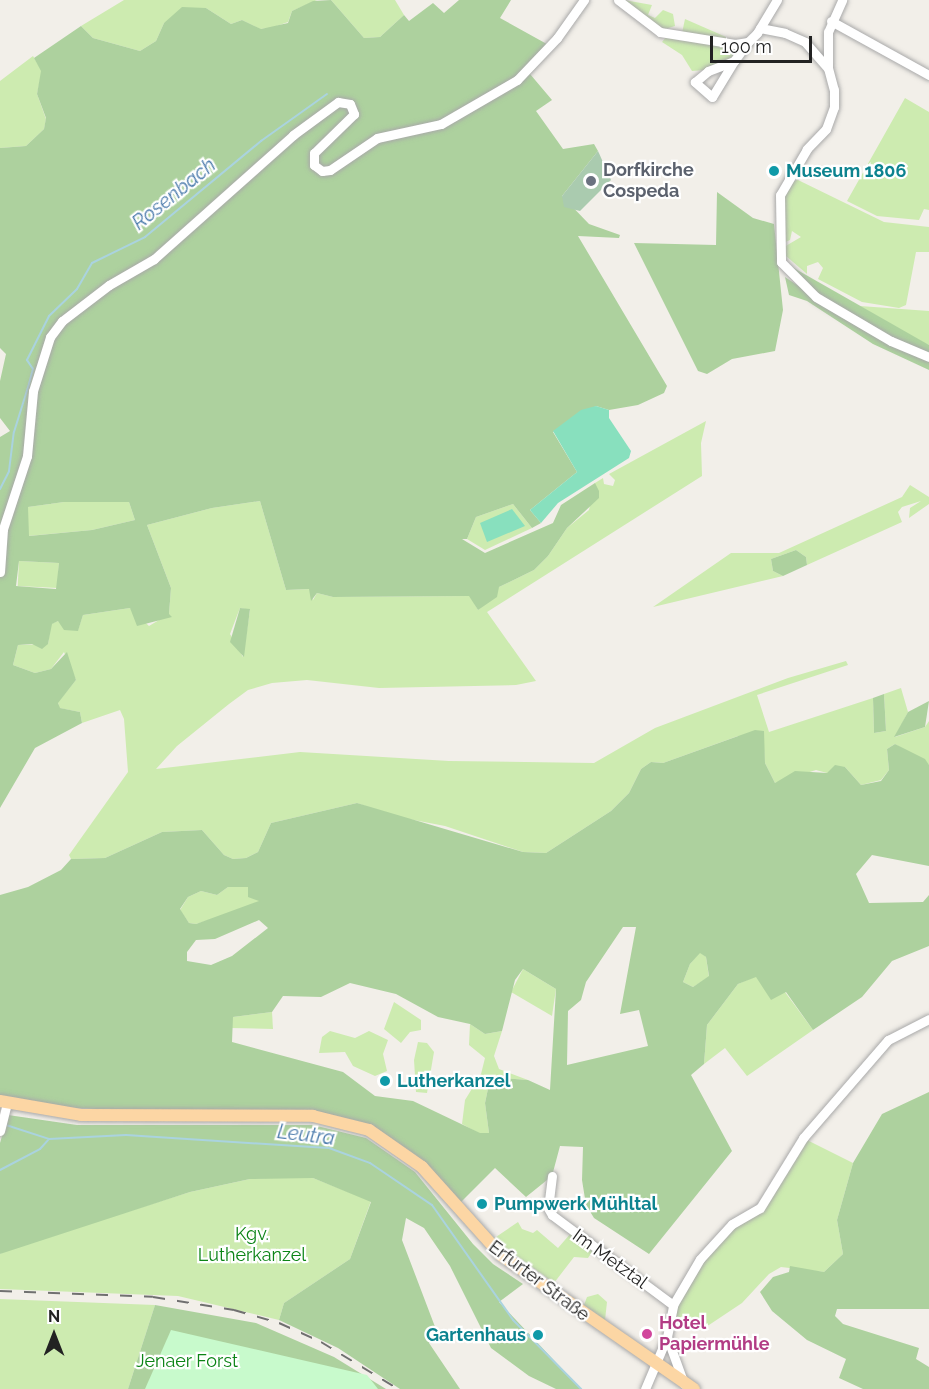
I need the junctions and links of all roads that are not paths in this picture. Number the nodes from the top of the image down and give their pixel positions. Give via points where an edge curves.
1 (584, 0) edge
2 (618, 0) edge
3 (777, 0) edge
4 (842, 0) edge
5 (831, 21) junction
6 (760, 28) junction
7 (827, 40) junction
8 (748, 42) junction
9 (815, 52) junction
10 (734, 61) junction
11 (828, 68) junction
12 (928, 72) edge
13 (929, 357) edge
14 (0, 572) edge
15 (929, 1019) edge
16 (3, 1102) edge
17 (0, 1131) edge
18 (552, 1176) dead end
19 (673, 1305) junction
20 (667, 1337) junction
21 (654, 1364) junction
22 (689, 1386) edge
23 (645, 1389) edge

1 - 14 street via 517,80 441,124 377,138 330,170 322,171 314,165 314,153 354,114 346,102 333,105 154,259 109,285 62,321 50,337 33,391 27,456 3,529
2 - 8 street via 660,32 719,43
3 - 6 street
4 - 5 street
5 - 7 street
5 - 12 street
6 - 8 street
6 - 9 street via 793,36
7 - 9 street
7 - 11 street
8 - 10 street
9 - 11 street
10 - 10 street via 708,71 695,82 712,97
11 - 13 street via 834,95 830,121 791,174 779,198 782,262 816,297 891,341
15 - 19 street via 888,1041 857,1074 803,1138 760,1208 732,1224 699,1259
16 - 17 street
16 - 21 main road, Erfurter Straße via 81,1115 336,1119 387,1140 422,1167 501,1255
18 - 19 street, Im Metztal via 548,1208 552,1215
19 - 20 street
20 - 21 street
20 - 22 street
21 - 22 main road, Erfurter Straße
21 - 23 street

